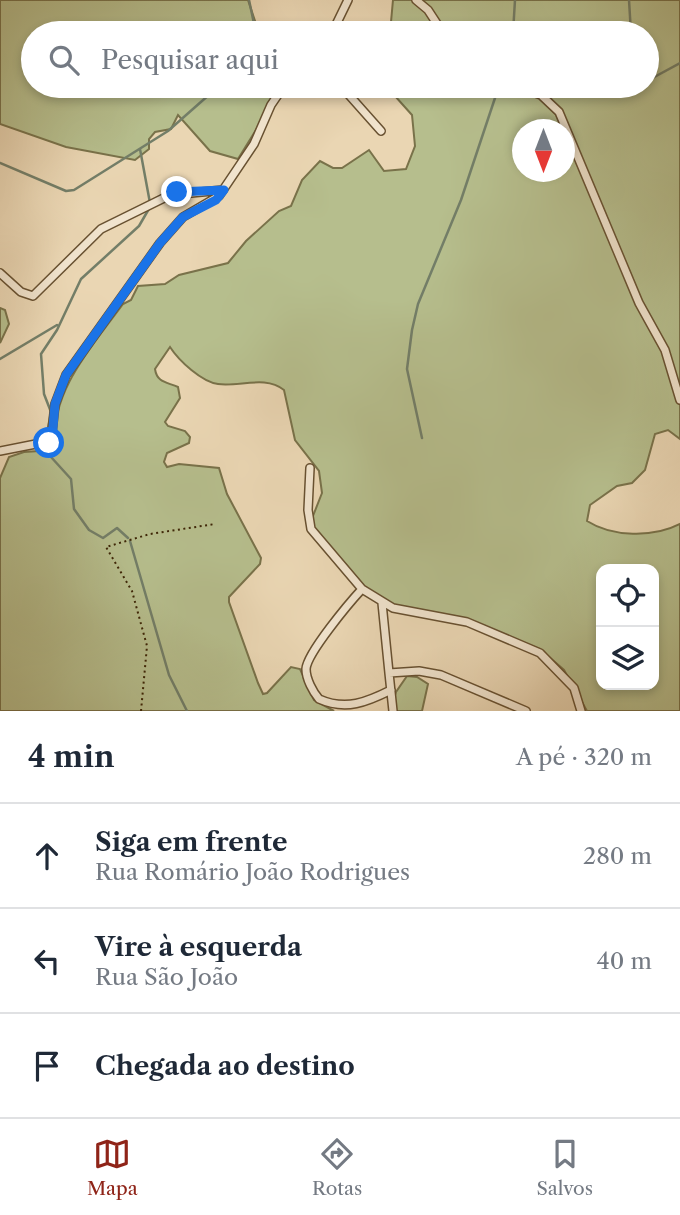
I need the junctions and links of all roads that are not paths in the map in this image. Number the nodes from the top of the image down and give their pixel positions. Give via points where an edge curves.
1 (348, 0) edge
2 (415, 0) edge
3 (338, 21) edge
4 (435, 21) edge
5 (276, 98) edge
6 (352, 98) edge
7 (544, 98) edge
8 (381, 131) dead end
9 (224, 190) junction
10 (0, 273) edge
11 (680, 400) edge
12 (0, 451) edge
13 (310, 468) dead end
14 (362, 589) junction
15 (382, 603) junction
16 (388, 673) junction
17 (391, 690) junction
18 (393, 711) edge
19 (526, 711) edge
20 (581, 711) edge

1 - 3 street
2 - 4 street
5 - 9 street
6 - 8 street
7 - 11 street via 559,112 639,303 665,350
9 - 10 street via 170,195 101,229 33,296 21,292
9 - 12 street via 216,200 183,217 167,234 66,375 55,404 51,442
13 - 14 street via 311,529
14 - 15 street
14 - 17 street via 342,610 307,663 307,674 319,699 343,705 366,702
15 - 16 street
15 - 20 street via 411,614 467,622 540,653 574,688
16 - 17 street
16 - 19 street via 441,674
17 - 18 street

